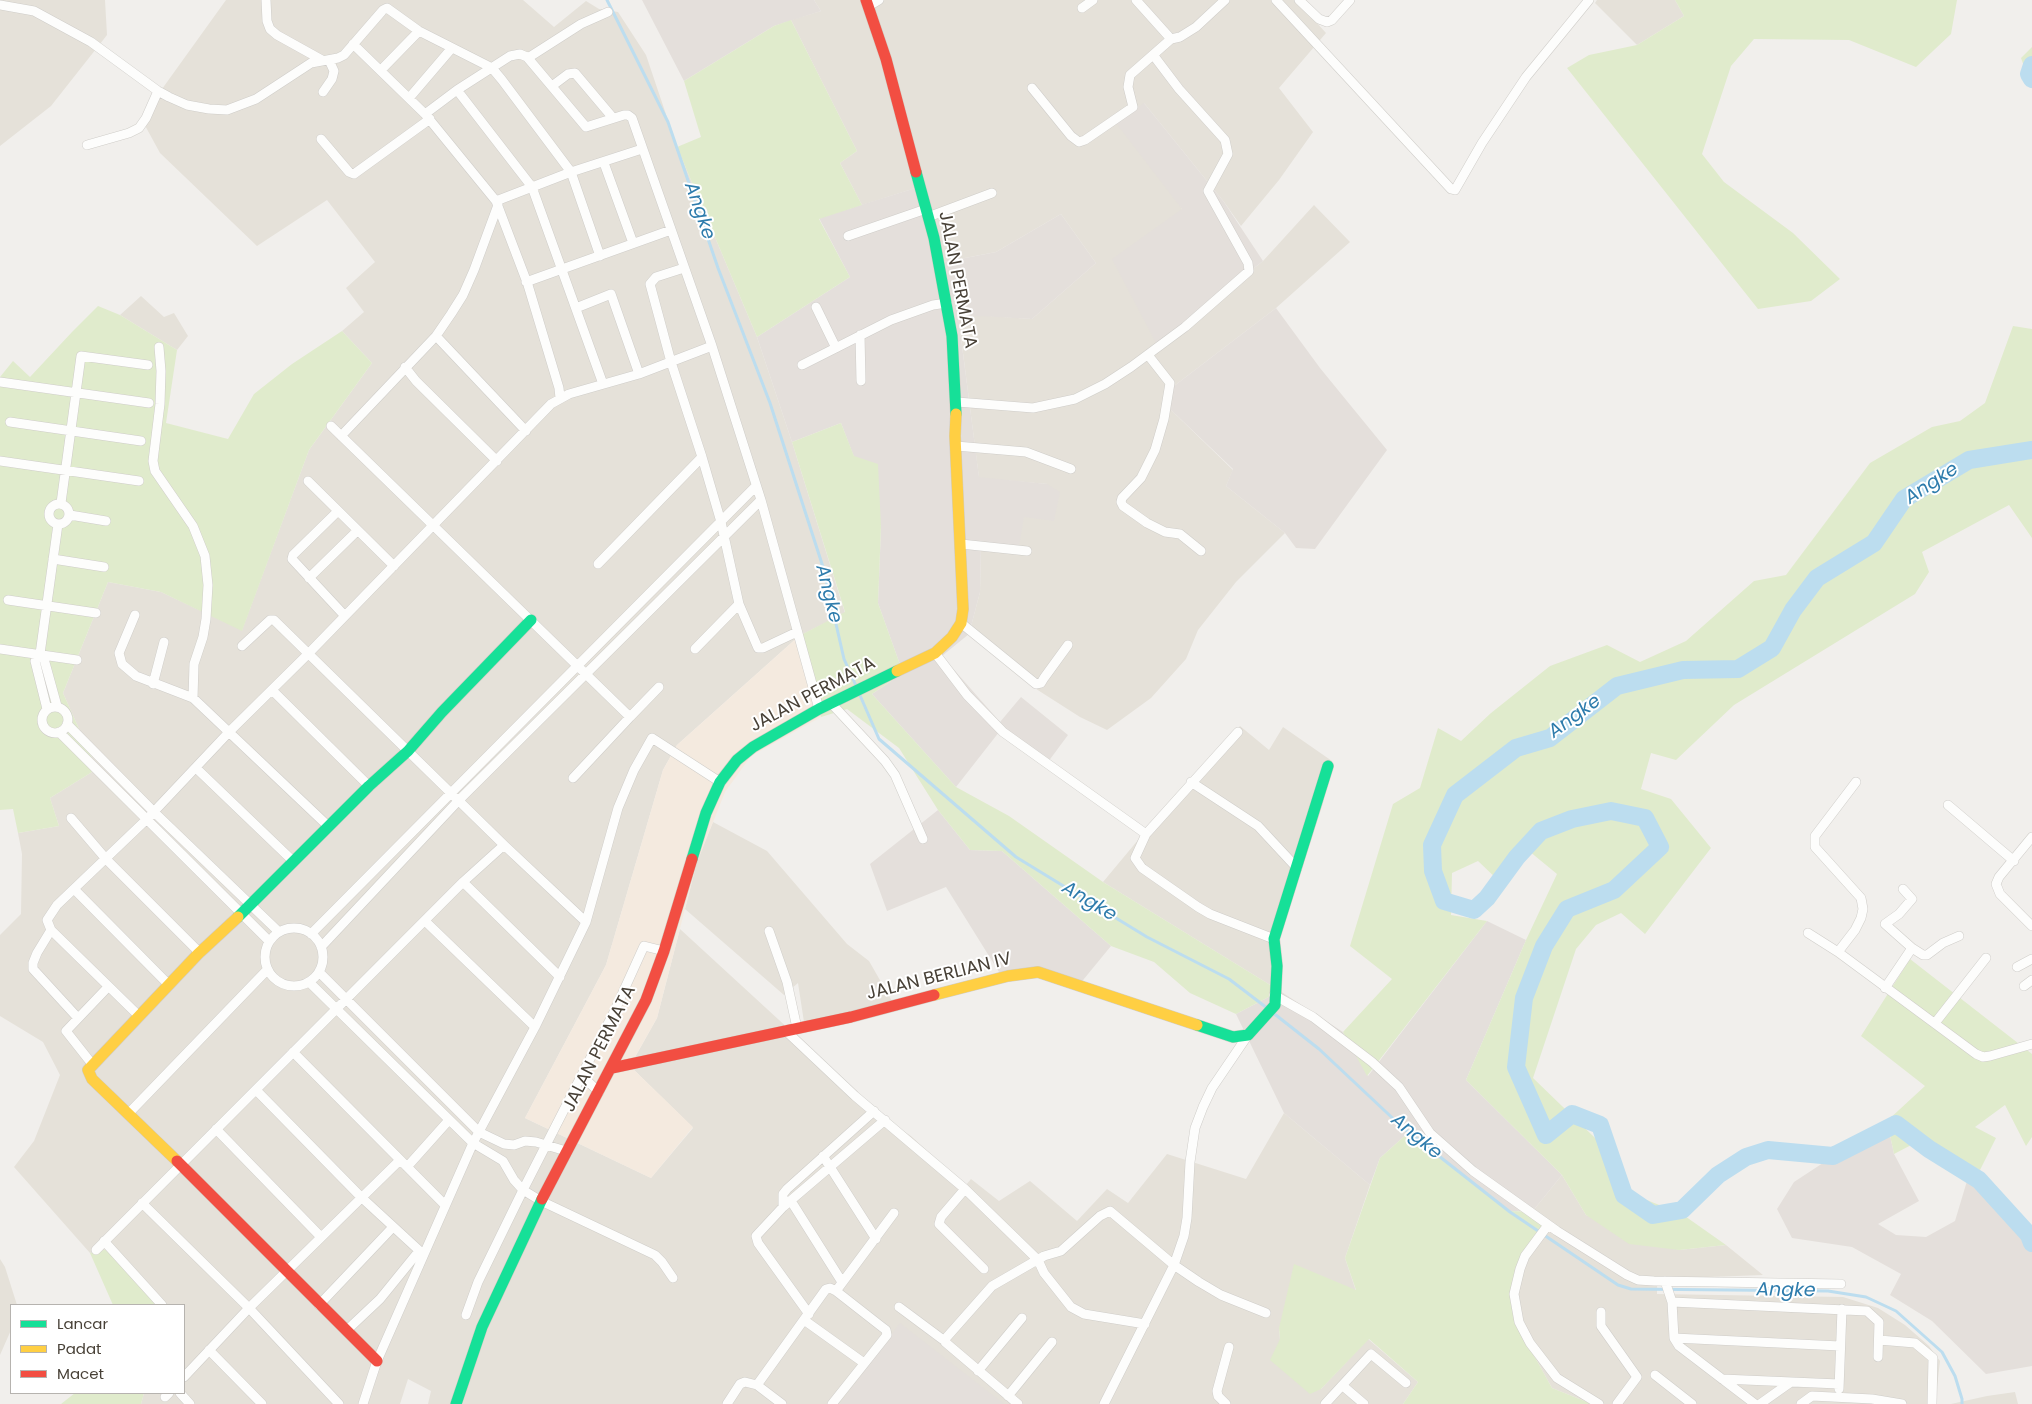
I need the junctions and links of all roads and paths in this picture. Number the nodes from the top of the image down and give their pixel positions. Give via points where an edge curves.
1 (266, 0) edge
2 (1093, 0) edge
3 (1136, 0) edge
4 (1225, 0) edge
5 (1276, 0) edge
6 (1299, 0) edge
7 (1350, 0) edge
8 (1590, 0) edge
9 (871, 2) edge
10 (0, 4) edge
11 (1082, 8) dead end
12 (608, 12) dead end
13 (419, 31) junction
14 (1171, 39) junction
15 (353, 44) junction
16 (451, 49) junction
17 (1154, 56) junction
18 (527, 57) junction
19 (326, 60) junction
20 (492, 68) junction
21 (380, 70) junction
22 (552, 86) junction
23 (1032, 88) dead end
24 (457, 90) junction
25 (158, 91) junction
26 (324, 92) dead end
27 (410, 97) junction
28 (428, 116) junction
29 (613, 118) junction
30 (321, 139) dead end
31 (87, 145) dead end
32 (642, 150) junction
33 (604, 163) junction
34 (571, 172) junction
35 (532, 187) junction
36 (992, 193) dead end
37 (497, 203) junction
38 (927, 213) junction
39 (671, 230) junction
40 (848, 236) dead end
41 (634, 243) junction
42 (600, 256) junction
43 (684, 268) junction
44 (562, 269) junction
45 (526, 282) junction
46 (947, 303) junction
47 (816, 307) dead end
48 (576, 308) junction
49 (860, 335) junction
50 (436, 336) junction
51 (712, 346) junction
52 (159, 347) dead end
53 (836, 348) junction
54 (1148, 355) junction
55 (671, 362) junction
56 (148, 365) dead end
57 (802, 365) dead end
58 (405, 367) junction
59 (639, 374) junction
60 (861, 381) dead end
61 (0, 382) edge
62 (603, 384) junction
63 (76, 393) junction
64 (560, 398) junction
65 (957, 402) junction
66 (149, 404) dead end
67 (10, 422) dead end
68 (331, 426) dead end
69 (71, 431) junction
70 (526, 431) junction
71 (341, 436) junction
72 (140, 441) dead end
73 (956, 446) junction
74 (702, 456) junction
75 (0, 461) edge
76 (497, 461) junction
77 (1071, 469) dead end
78 (65, 470) junction
79 (139, 481) dead end
80 (308, 481) dead end
81 (756, 486) junction
82 (761, 500) junction
83 (61, 503) junction
84 (338, 511) junction
85 (70, 515) junction
86 (106, 521) dead end
87 (721, 522) junction
88 (58, 524) junction
89 (432, 526) junction
90 (358, 531) junction
91 (723, 536) junction
92 (961, 544) junction
93 (1200, 550) dead end
94 (1027, 551) dead end
95 (53, 559) junction
96 (598, 564) dead end
97 (394, 566) junction
98 (104, 567) dead end
99 (309, 578) junction
100 (8, 600) dead end
101 (740, 604) junction
102 (46, 606) junction
103 (96, 613) dead end
104 (136, 615) dead end
105 (344, 616) junction
106 (531, 620) junction
107 (961, 623) junction
108 (797, 632) junction
109 (164, 642) dead end
110 (1068, 645) dead end
111 (242, 646) dead end
112 (0, 649) edge
113 (695, 649) dead end
114 (935, 653) junction
115 (40, 654) junction
116 (308, 654) junction
117 (76, 660) dead end
118 (577, 666) junction
119 (585, 674) junction
120 (154, 684) junction
121 (659, 687) dead end
122 (272, 690) junction
123 (194, 698) junction
124 (836, 700) junction
125 (57, 706) junction
126 (47, 709) junction
127 (819, 709) junction
128 (630, 717) junction
129 (67, 724) junction
130 (230, 731) junction
131 (59, 732) junction
132 (1238, 732) dead end
133 (408, 750) junction
134 (1328, 766) dead end
135 (196, 768) junction
136 (573, 778) dead end
137 (720, 782) junction
138 (1192, 782) junction
139 (1856, 782) dead end
140 (369, 786) junction
141 (451, 791) junction
142 (458, 800) junction
143 (1948, 805) dead end
144 (154, 812) junction
145 (71, 818) dead end
146 (147, 820) junction
147 (328, 826) junction
148 (1146, 834) junction
149 (2032, 837) edge
150 (923, 839) dead end
151 (504, 845) junction
152 (106, 859) junction
153 (2014, 861) junction
154 (294, 862) junction
155 (1297, 868) junction
156 (463, 882) junction
157 (74, 889) junction
158 (1902, 889) dead end
159 (246, 909) junction
160 (425, 921) junction
161 (586, 922) junction
162 (2032, 926) edge
163 (51, 930) junction
164 (769, 931) dead end
165 (279, 932) junction
166 (1808, 933) dead end
167 (311, 934) junction
168 (1959, 936) dead end
169 (1274, 939) junction
170 (269, 941) junction
171 (321, 947) junction
172 (1912, 948) junction
173 (664, 951) junction
174 (200, 952) junction
175 (1838, 952) junction
176 (1986, 958) dead end
177 (2032, 958) edge
178 (2017, 967) dead end
179 (268, 970) junction
180 (319, 972) junction
181 (560, 977) junction
182 (309, 982) junction
183 (168, 984) junction
184 (108, 987) junction
185 (1885, 988) junction
186 (346, 1000) junction
187 (1274, 1000) junction
188 (337, 1009) junction
189 (139, 1016) junction
190 (77, 1017) junction
191 (1935, 1023) junction
192 (535, 1027) junction
193 (797, 1028) junction
194 (785, 1030) junction
195 (1248, 1035) junction
196 (2032, 1044) edge
197 (293, 1052) junction
198 (92, 1064) junction
199 (612, 1068) junction
200 (582, 1076) junction
201 (256, 1090) junction
202 (599, 1092) junction
203 (874, 1111) junction
204 (128, 1114) junction
205 (449, 1120) junction
206 (885, 1120) junction
207 (216, 1129) junction
208 (479, 1132) junction
209 (474, 1143) junction
210 (546, 1145) junction
211 (566, 1152) junction
212 (823, 1156) junction
213 (400, 1160) junction
214 (180, 1164) junction
215 (407, 1167) junction
216 (831, 1168) junction
217 (965, 1188) junction
218 (523, 1190) junction
219 (361, 1198) junction
220 (541, 1201) junction
221 (791, 1201) junction
222 (142, 1203) junction
223 (445, 1205) junction
224 (783, 1208) junction
225 (894, 1213) dead end
226 (1548, 1225) junction
227 (393, 1227) junction
228 (321, 1237) junction
229 (876, 1239) junction
230 (104, 1241) junction
231 (96, 1250) dead end
232 (421, 1253) junction
233 (1038, 1260) junction
234 (1174, 1266) junction
235 (984, 1268) dead end
236 (286, 1272) junction
237 (673, 1278) dead end
238 (842, 1282) junction
239 (1665, 1283) junction
240 (1841, 1284) dead end
241 (836, 1291) junction
242 (993, 1294) dead end
243 (1671, 1298) junction
244 (161, 1304) edge
245 (319, 1305) junction
246 (899, 1307) dead end
247 (249, 1308) junction
248 (1842, 1309) junction
249 (1601, 1312) dead end
250 (1266, 1313) dead end
251 (466, 1314) dead end
252 (806, 1317) junction
253 (1022, 1318) dead end
254 (1145, 1324) junction
255 (346, 1331) junction
256 (1674, 1338) junction
257 (1878, 1340) junction
258 (1052, 1342) dead end
259 (1840, 1346) junction
260 (1229, 1347) dead end
261 (208, 1350) junction
262 (1878, 1357) dead end
263 (377, 1361) junction
264 (864, 1363) junction
265 (978, 1371) junction
266 (1656, 1375) dead end
267 (185, 1376) edge
268 (1722, 1379) junction
269 (1791, 1382) junction
270 (1406, 1383) dead end
271 (757, 1385) junction
272 (1343, 1386) junction
273 (181, 1394) edge
274 (1008, 1396) junction
275 (190, 1404) edge
276 (262, 1404) edge
277 (339, 1404) edge
278 (363, 1404) edge
279 (456, 1404) edge
280 (727, 1404) edge
281 (782, 1404) edge
282 (832, 1404) edge
283 (1018, 1404) edge
284 (1104, 1404) edge
285 (1226, 1404) edge
286 (1325, 1404) edge
287 (1364, 1404) edge
288 (1599, 1404) edge
289 (1617, 1404) edge
290 (1692, 1404) edge
291 (1755, 1404) edge
292 (1760, 1404) edge
293 (1801, 1404) edge
294 (1902, 1404) edge
295 (1932, 1404) edge

1 - 19 street via 270,29
2 - 11 street
3 - 14 street
4 - 14 street via 1196,27
5 - 8 street via 1444,182 1455,190 1526,78
6 - 7 street via 1327,22
9 - 38 street, JALAN PERMATA
10 - 25 street via 34,11 59,24 91,42
12 - 18 street via 581,24
13 - 15 street via 385,9
13 - 16 street
13 - 21 street
14 - 17 street
15 - 19 street via 344,55
15 - 21 street
16 - 20 street
16 - 27 street
17 - 23 street via 1128,79 1133,107 1078,142
17 - 54 street via 1225,140 1228,154 1208,191 1250,267 1247,274 1186,327
18 - 20 street via 516,54
18 - 22 street
19 - 25 street via 304,67 256,99 227,110 187,105
19 - 26 street via 334,70
20 - 24 street
20 - 34 street
21 - 27 street
22 - 29 street via 586,127
22 - 29 street via 568,74 575,73
24 - 28 street
24 - 35 street
25 - 31 street via 139,128
27 - 28 street
28 - 30 street via 354,174
28 - 37 street
29 - 32 street via 630,116
32 - 33 street
32 - 39 street
33 - 34 street
33 - 41 street
34 - 35 street
34 - 42 street
35 - 37 street
35 - 44 street
36 - 38 street
37 - 45 street
37 - 50 street via 463,295
38 - 40 street
38 - 46 street, JALAN PERMATA
39 - 41 street
39 - 43 street
41 - 42 street
42 - 44 street
43 - 51 street
43 - 55 street via 656,277 650,284
44 - 45 street
44 - 48 street
45 - 64 street via 560,388
46 - 49 street via 891,320
46 - 65 street, JALAN PERMATA
47 - 53 street
48 - 59 street via 611,294
48 - 62 street
49 - 53 street
49 - 60 street
50 - 58 street
50 - 70 street
51 - 55 street
51 - 81 street
52 - 123 street via 160,396 154,471 192,526 205,556 208,585 203,636 194,664
53 - 57 street
54 - 65 street via 1105,384 1075,399 1053,405 1033,408
54 - 93 street via 1170,383 1164,420 1155,450 1141,478 1122,498 1122,506 1165,532 1180,534
55 - 59 street
55 - 74 street
56 - 63 street via 81,356
58 - 71 street
58 - 76 street
59 - 62 street
61 - 63 street
62 - 64 street
63 - 66 street
63 - 69 street
64 - 70 street
65 - 73 street, JALAN PERMATA
67 - 69 street
68 - 71 street
69 - 72 street
69 - 78 street
70 - 76 street
71 - 89 street
73 - 77 street via 1026,452
73 - 92 street, JALAN PERMATA
74 - 87 street
74 - 96 street
75 - 78 street
76 - 89 street
78 - 79 street
78 - 83 street
80 - 84 street
81 - 82 street
81 - 87 street
82 - 91 street
82 - 108 street
83 - 85 street via 67,506
83 - 88 street via 52,506 49,512 50,519
84 - 90 street
84 - 99 street via 292,557
85 - 86 street
85 - 88 street via 64,523
87 - 91 street
87 - 118 street
88 - 95 street
89 - 97 street
89 - 106 street
90 - 97 street
90 - 99 street
91 - 101 street
91 - 119 street
92 - 94 street
92 - 107 street, JALAN PERMATA
95 - 98 street
95 - 102 street
97 - 105 street
99 - 105 street
100 - 102 street
101 - 108 street via 758,648
101 - 113 street
102 - 103 street
102 - 115 street
104 - 120 street via 119,653 120,659 128,670
105 - 116 street
106 - 118 street
106 - 133 street
107 - 110 street via 1036,684 1041,683
107 - 114 street, JALAN PERMATA
108 - 127 street
109 - 120 street
111 - 116 street via 272,619
112 - 115 street
114 - 124 street, JALAN PERMATA
114 - 148 street via 967,695 1004,732
115 - 117 street
115 - 125 street
115 - 126 street via 35,661
116 - 122 street
116 - 133 street
118 - 119 street
118 - 141 street
119 - 128 street
119 - 142 street
120 - 123 street
121 - 128 street
122 - 130 street
122 - 140 street
123 - 130 street
124 - 127 street, JALAN PERMATA
124 - 150 street via 895,775
125 - 126 street
125 - 129 street via 66,713
126 - 131 street via 42,715 42,723 47,730
127 - 137 street, JALAN PERMATA via 753,747 737,760
128 - 136 street
129 - 131 street
129 - 144 street
130 - 135 street
130 - 147 street
131 - 146 street
132 - 138 street
133 - 140 street
133 - 141 street
134 - 155 street
135 - 144 street
135 - 154 street
137 - 161 street via 652,738 618,808
137 - 173 street, JALAN PERMATA via 706,814
138 - 148 street
138 - 155 street via 1258,826
139 - 175 street via 1815,836 1815,847 1861,898 1863,908 1855,930
140 - 147 street
141 - 142 street
141 - 167 street
142 - 151 street
142 - 171 street
143 - 153 street
144 - 146 street
144 - 159 street
145 - 152 street
146 - 152 street
146 - 159 street
147 - 154 street
148 - 169 street via 1135,854 1136,862 1142,868 1210,914
149 - 153 street
151 - 156 street
151 - 161 street
152 - 157 street
152 - 174 street
153 - 162 street via 1999,877 1996,888
154 - 159 street
155 - 169 street
156 - 160 street
156 - 181 street
157 - 163 street via 51,912 47,920
157 - 183 street
158 - 172 street via 1912,899 1886,924
159 - 165 street
159 - 170 street
159 - 174 street
160 - 186 street
160 - 192 street
161 - 181 street
163 - 184 street
163 - 190 street via 37,953 33,969
164 - 193 street via 787,982
165 - 167 street via 291,928
165 - 170 street
166 - 175 street
167 - 171 street
168 - 172 street via 1927,955
169 - 187 street via 1277,966
170 - 179 street via 264,956
171 - 180 street via 323,960
172 - 185 street
173 - 199 street, JALAN PERMATA via 642,1009
173 - 200 street via 644,946
174 - 183 street
175 - 185 street
176 - 191 street
177 - 178 street
179 - 182 street via 276,981 289,986
179 - 204 street
180 - 182 street
180 - 186 street
181 - 192 street
182 - 188 street
183 - 189 street
184 - 189 street
184 - 190 street
185 - 191 street
186 - 188 street
186 - 208 street
187 - 195 street
187 - 226 street via 1313,1017 1372,1062 1399,1087 1440,1145
188 - 197 street
188 - 205 street
189 - 198 street
190 - 198 street via 66,1031
191 - 196 street via 1983,1057
192 - 208 street
193 - 194 street, JALAN BERLIAN IV
193 - 195 street, JALAN BERLIAN IV via 1008,976 1038,972 1233,1038
194 - 199 street, JALAN BERLIAN IV
194 - 203 street
195 - 234 street via 1212,1088 1195,1128 1187,1218
197 - 201 street
197 - 213 street
198 - 204 street via 89,1076
199 - 202 street, JALAN PERMATA
200 - 202 street
200 - 210 street
201 - 207 street
201 - 219 street
202 - 211 street, JALAN PERMATA
203 - 206 street
203 - 212 street
204 - 214 street
205 - 209 street
205 - 215 street
206 - 216 street
206 - 217 street
207 - 214 street
207 - 228 street
208 - 209 street
208 - 210 street via 510,1145 525,1141
209 - 218 street via 504,1160
209 - 223 street
210 - 211 street
210 - 218 street
211 - 220 street, JALAN PERMATA
212 - 216 street
212 - 224 street via 783,1194
213 - 215 street
213 - 219 street
214 - 222 street
214 - 236 street
215 - 223 street
216 - 221 street
216 - 229 street
217 - 233 street
217 - 235 street via 939,1224
218 - 220 street
218 - 251 street
219 - 227 street
219 - 228 street
220 - 237 street via 655,1255
220 - 279 street, JALAN PERMATA via 482,1327
221 - 224 street
221 - 238 street
222 - 230 street
222 - 247 street
223 - 232 street
224 - 252 street via 758,1232 756,1239
225 - 229 street
226 - 239 street via 1627,1275 1638,1280
226 - 288 street via 1523,1262 1516,1282 1514,1294 1519,1322 1530,1343 1557,1378
227 - 232 street
227 - 245 street
228 - 236 street
229 - 238 street
230 - 231 street
230 - 244 street
232 - 255 street
232 - 263 street
233 - 234 street via 1061,1251 1110,1211
233 - 246 street via 992,1286 946,1338
233 - 254 street via 1044,1273 1071,1307 1084,1314
234 - 250 street via 1220,1295
234 - 254 street
236 - 245 street
236 - 247 street
238 - 241 street
239 - 240 street
239 - 243 street
241 - 252 street via 826,1289
241 - 264 street via 886,1330 887,1335
242 - 265 street via 947,1344
243 - 248 street
243 - 256 street
245 - 255 street
247 - 261 street
247 - 277 street
248 - 257 street via 1867,1311 1879,1322
248 - 259 street
249 - 289 street via 1601,1326 1637,1374 1636,1382
252 - 264 street
252 - 271 street
253 - 265 street
254 - 284 street
255 - 263 street
256 - 259 street
256 - 268 street via 1678,1346
257 - 262 street
257 - 295 street via 1915,1343 1933,1358
258 - 274 street
259 - 269 street via 1839,1388
260 - 285 street via 1217,1392
261 - 267 street
261 - 276 street
263 - 278 street
264 - 282 street
265 - 274 street
266 - 290 street
268 - 269 street
268 - 291 street
269 - 292 street
270 - 272 street via 1371,1354
271 - 280 street via 740,1384
271 - 281 street
272 - 286 street
272 - 287 street
273 - 275 street
274 - 283 street
293 - 294 street via 1812,1396

